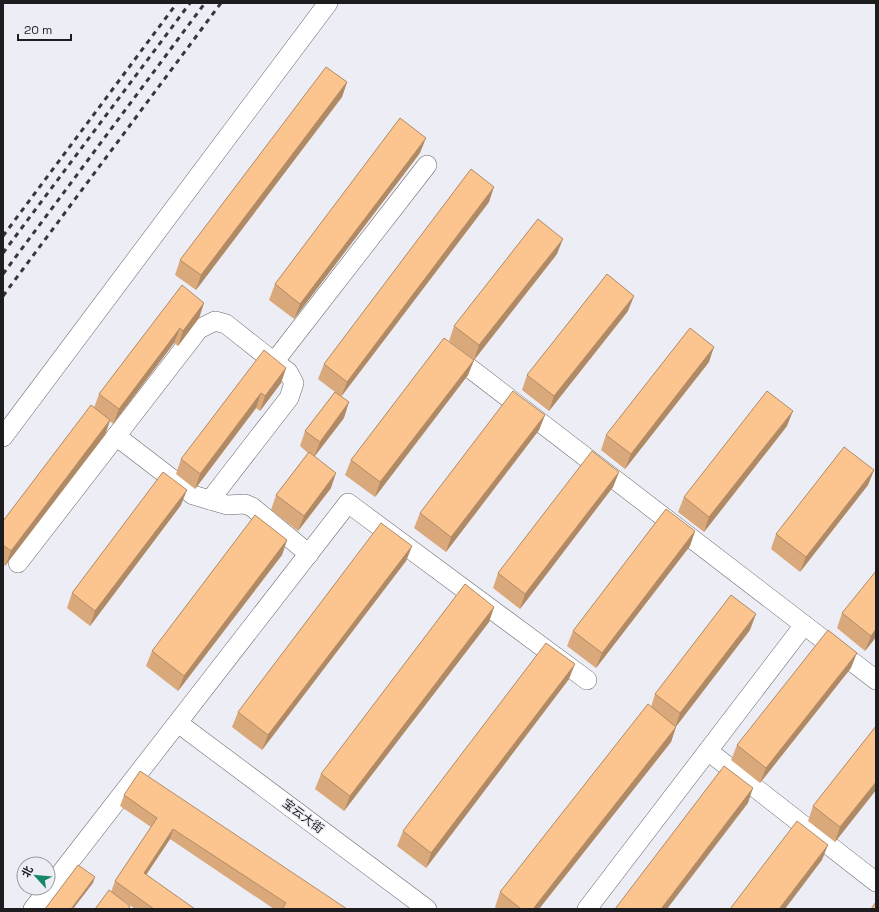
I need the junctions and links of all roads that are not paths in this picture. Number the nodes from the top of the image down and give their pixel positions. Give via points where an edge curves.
1 (328, 3) edge
2 (427, 166) dead end
3 (444, 348) edge
4 (274, 362) junction
5 (116, 436) junction
6 (3, 437) edge
7 (210, 500) junction
8 (309, 554) junction
9 (18, 563) edge
10 (804, 625) junction
11 (587, 680) dead end
12 (876, 680) edge
13 (178, 722) junction
14 (708, 751) junction
15 (876, 882) edge
16 (34, 909) edge
17 (427, 909) edge
18 (587, 909) edge

1 - 6 street
2 - 4 street
3 - 10 street
4 - 5 street via 226,324 214,321 205,325 199,329
4 - 7 street via 288,372 294,383 289,398
5 - 7 street via 193,495
5 - 9 street
7 - 8 street via 227,505 245,504 252,507
8 - 11 street via 348,503
8 - 13 street
10 - 12 street
10 - 14 street
13 - 16 street
13 - 17 street, 宝云大街
14 - 15 street
14 - 18 street

